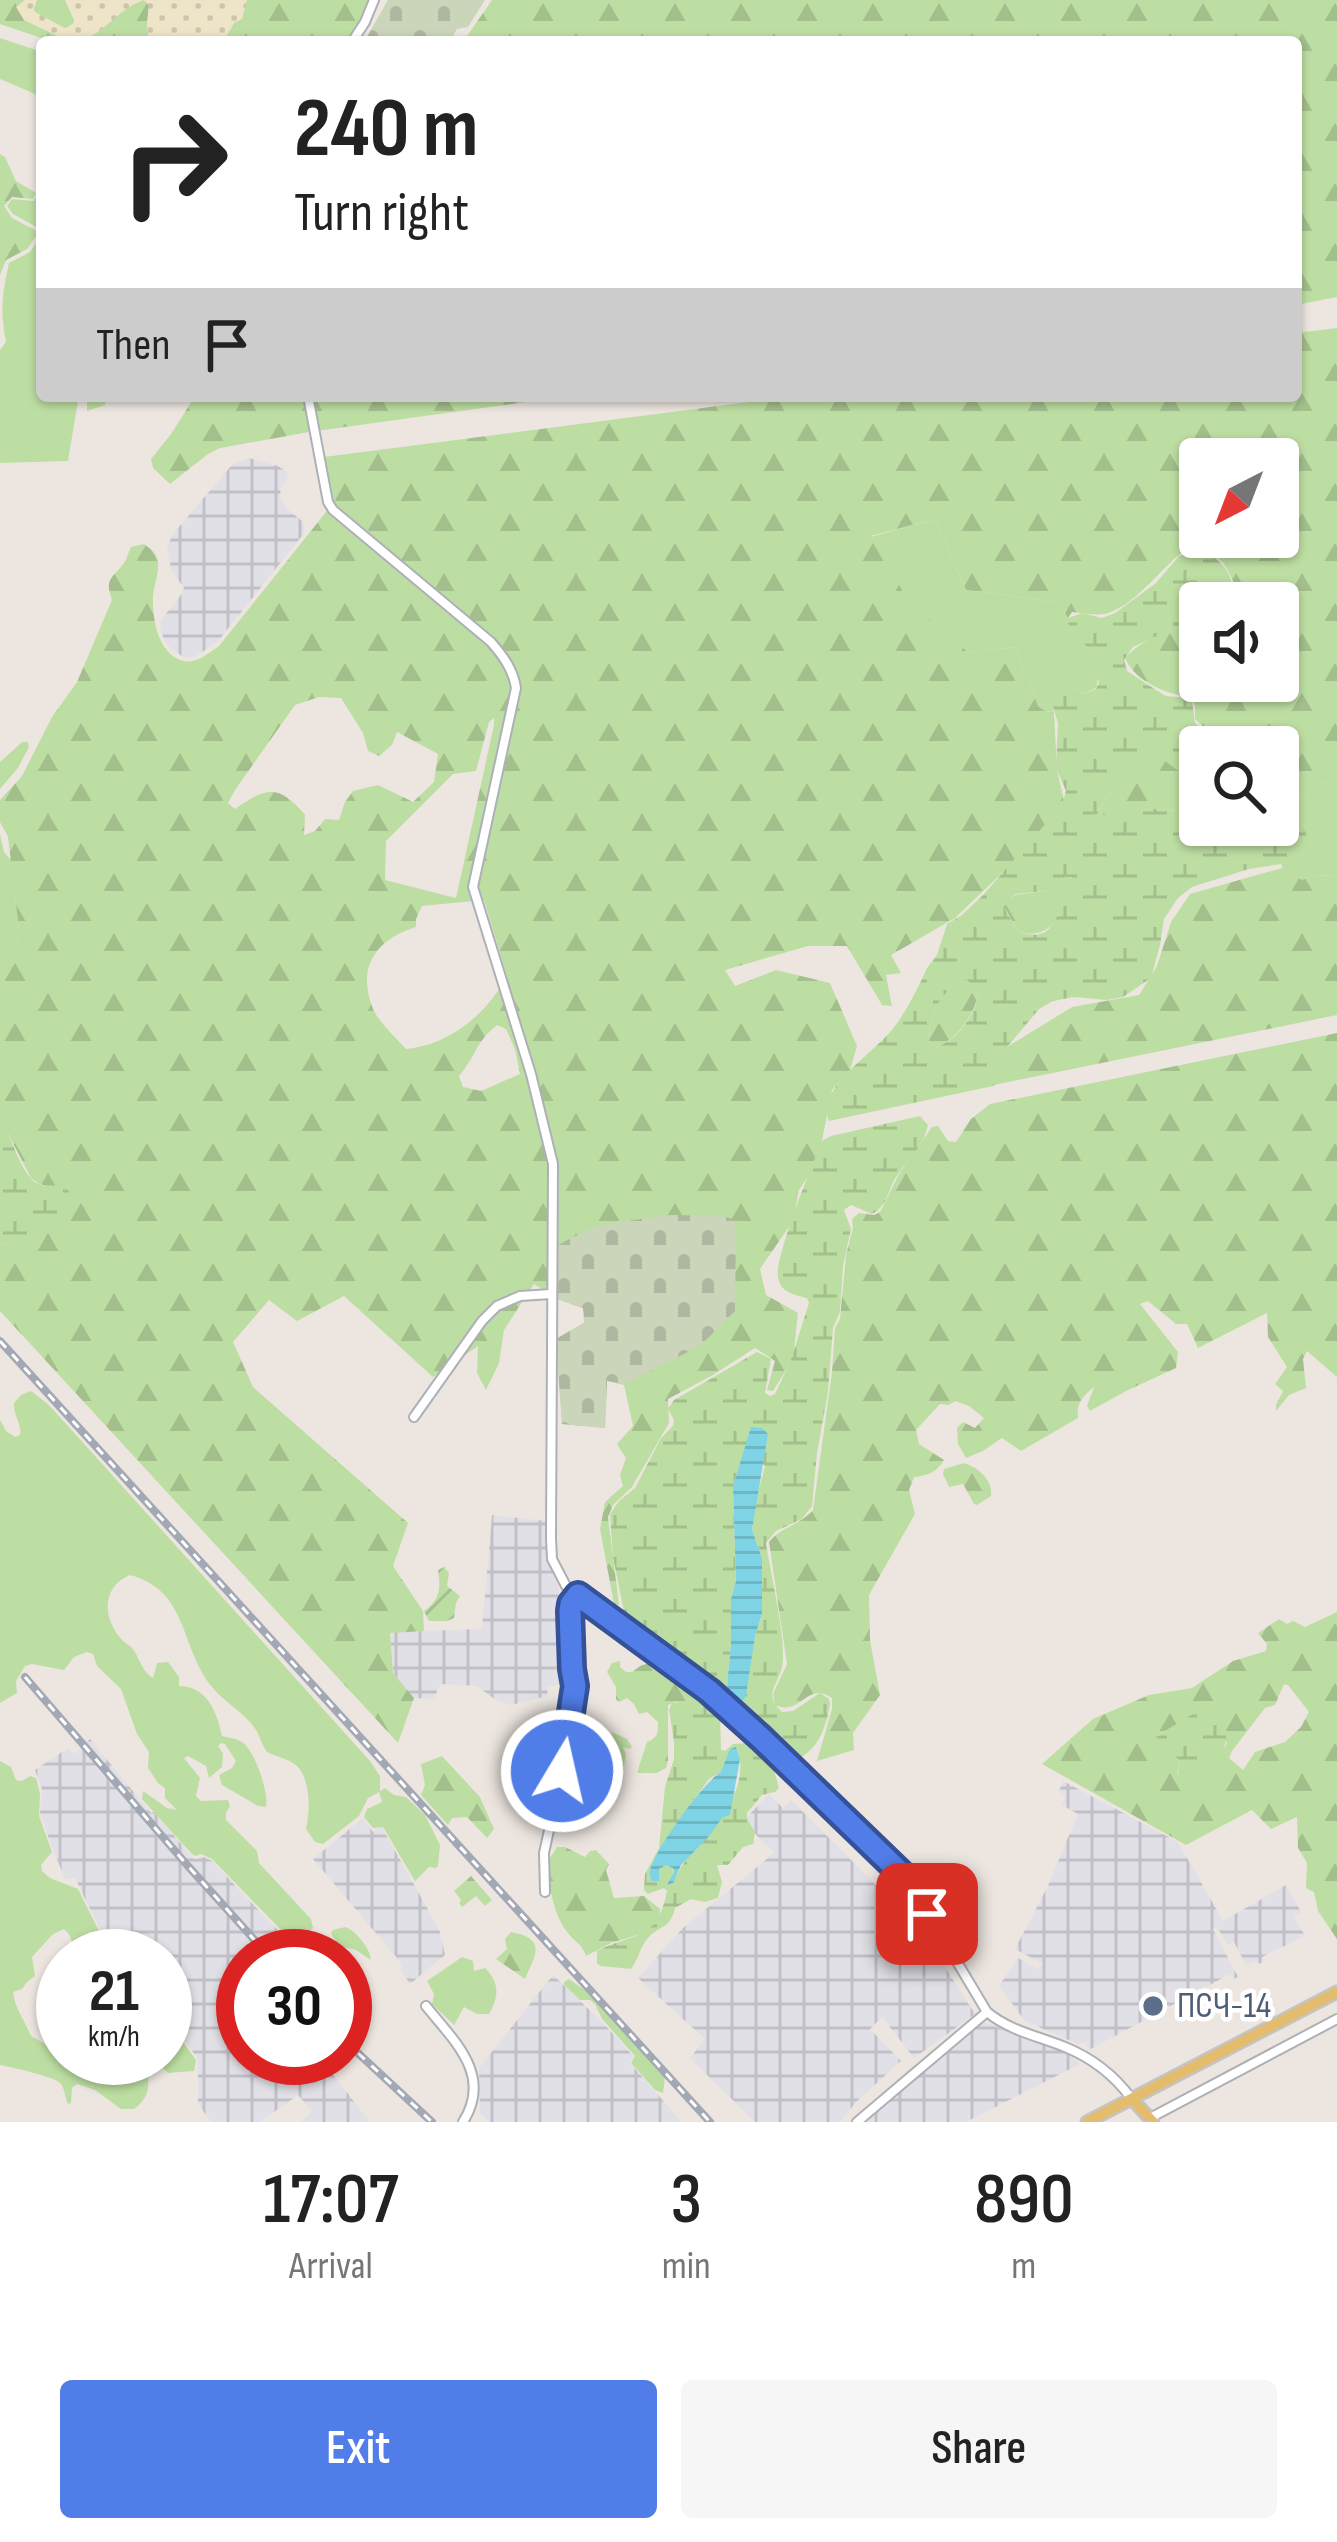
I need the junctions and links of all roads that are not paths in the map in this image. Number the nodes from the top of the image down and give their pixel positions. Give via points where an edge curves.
1 (374, 0) edge
2 (356, 36) edge
3 (309, 402) edge
4 (551, 1294) junction
5 (414, 1417) dead end
6 (578, 1595) junction
7 (545, 1892) dead end
8 (1337, 1992) edge
9 (426, 2006) dead end
10 (987, 2012) junction
11 (1337, 2020) edge
12 (1132, 2099) junction
13 (1151, 2120) edge
14 (464, 2122) edge
15 (857, 2122) edge
16 (1087, 2122) edge

1 - 2 street
3 - 4 street via 333,510 491,642 514,679 473,887 548,1137
4 - 5 street via 497,1306
4 - 6 street via 552,1559
6 - 7 street via 570,1611 575,1686 544,1853
6 - 10 street via 709,1691 908,1880
8 - 12 main road
9 - 14 street via 469,2064 473,2102
10 - 12 street via 1069,2048 1117,2078
10 - 15 street
11 - 13 street
12 - 13 main road
12 - 16 main road

